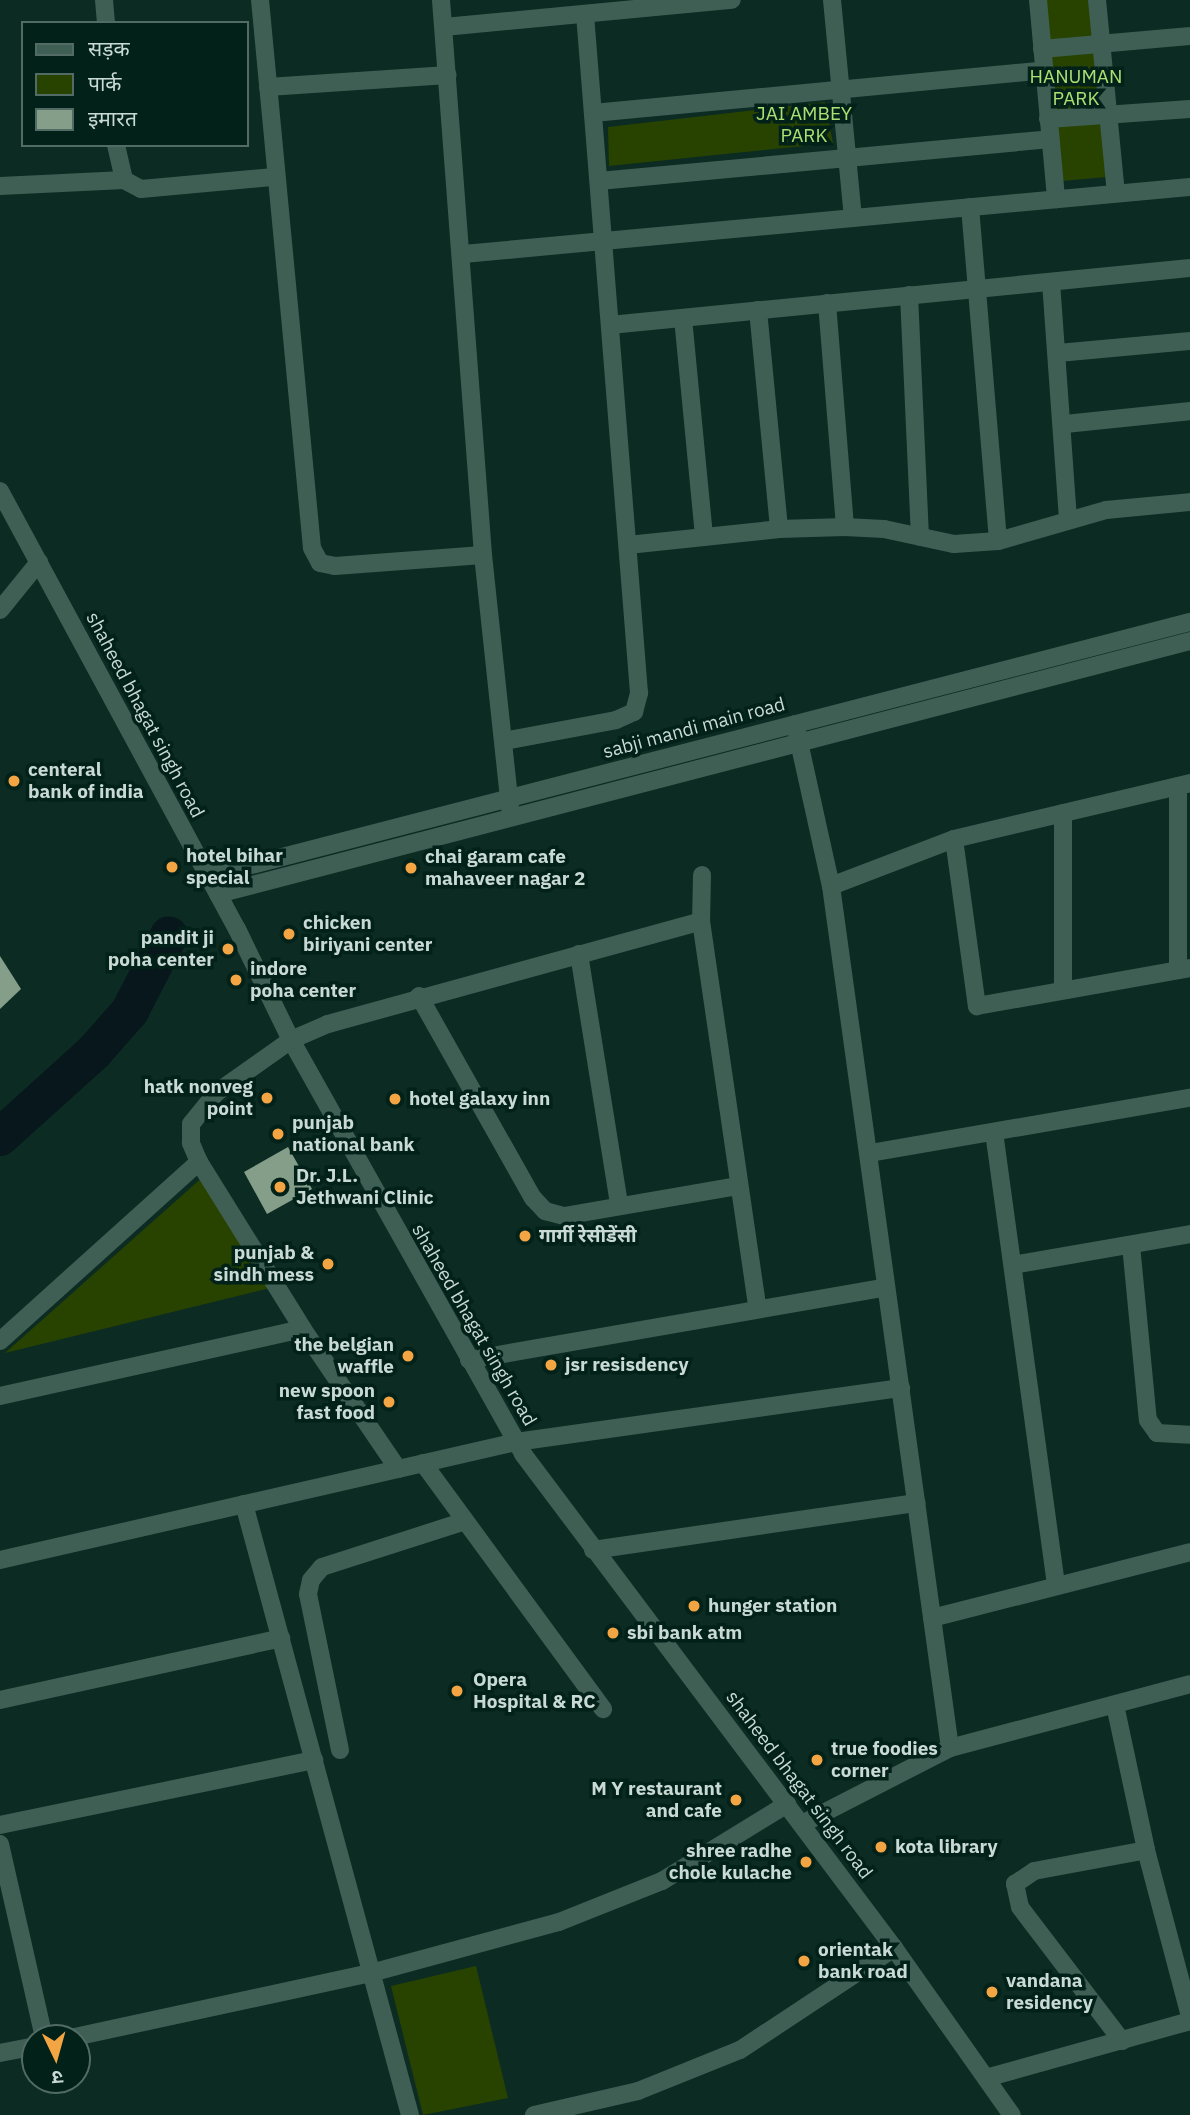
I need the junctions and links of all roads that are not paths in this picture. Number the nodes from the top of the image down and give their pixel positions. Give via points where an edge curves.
1 (104, 0) edge
2 (260, 0) edge
3 (441, 0) edge
4 (724, 0) edge
5 (733, 0) edge
6 (831, 0) edge
7 (1038, 0) edge
8 (1097, 0) edge
9 (585, 14) junction
10 (106, 21) edge
11 (444, 27) junction
12 (1190, 36) edge
13 (1101, 45) junction
14 (1042, 49) junction
15 (1044, 70) junction
16 (448, 75) junction
17 (841, 86) junction
18 (268, 87) junction
19 (1190, 108) edge
20 (593, 113) junction
21 (1108, 116) junction
22 (1048, 118) junction
23 (1050, 139) junction
24 (116, 147) edge
25 (846, 155) junction
26 (274, 177) junction
27 (124, 180) junction
28 (599, 181) junction
29 (0, 186) edge
30 (1190, 187) edge
31 (1116, 193) junction
32 (1056, 199) junction
33 (970, 207) junction
34 (853, 218) junction
35 (603, 241) junction
36 (463, 254) junction
37 (1190, 268) edge
38 (1051, 282) junction
39 (978, 289) junction
40 (909, 295) junction
41 (827, 303) junction
42 (758, 310) junction
43 (683, 318) junction
44 (610, 325) junction
45 (1190, 341) edge
46 (1058, 353) junction
47 (1190, 411) edge
48 (1065, 424) junction
49 (0, 491) edge
50 (1190, 502) edge
51 (1068, 518) junction
52 (845, 527) junction
53 (779, 529) junction
54 (704, 537) junction
55 (920, 537) junction
56 (998, 541) junction
57 (628, 545) junction
58 (484, 555) junction
59 (39, 562) junction
60 (0, 610) edge
61 (1190, 622) edge
62 (1190, 641) edge
63 (794, 724) junction
64 (504, 741) junction
65 (797, 743) junction
66 (1184, 784) edge
67 (509, 798) junction
68 (1063, 813) junction
69 (511, 818) junction
70 (954, 839) junction
71 (702, 875) dead end
72 (209, 876) junction
73 (831, 886) junction
74 (218, 894) junction
75 (701, 921) junction
76 (579, 954) junction
77 (1184, 969) edge
78 (1062, 990) junction
79 (419, 996) junction
80 (291, 1040) junction
81 (1190, 1098) edge
82 (995, 1132) junction
83 (870, 1153) junction
84 (199, 1163) junction
85 (738, 1186) junction
86 (619, 1205) junction
87 (1190, 1234) edge
88 (1131, 1245) junction
89 (1013, 1265) junction
90 (886, 1287) junction
91 (757, 1307) junction
92 (303, 1329) junction
93 (0, 1341) edge
94 (469, 1360) junction
95 (901, 1388) junction
96 (0, 1396) edge
97 (1190, 1434) edge
98 (516, 1441) junction
99 (423, 1463) junction
100 (398, 1469) junction
101 (917, 1503) junction
102 (244, 1504) junction
103 (465, 1521) junction
104 (593, 1550) junction
105 (1190, 1552) edge
106 (0, 1560) edge
107 (1056, 1586) junction
108 (932, 1618) junction
109 (281, 1638) junction
110 (1190, 1684) edge
111 (0, 1700) edge
112 (1115, 1705) junction
113 (603, 1709) dead end
114 (950, 1748) junction
115 (340, 1750) dead end
116 (314, 1760) junction
117 (787, 1804) junction
118 (802, 1824) junction
119 (0, 1825) edge
120 (0, 1844) edge
121 (1146, 1850) junction
122 (894, 1948) junction
123 (371, 1973) junction
124 (1190, 2019) edge
125 (41, 2024) edge
126 (91, 2033) edge
127 (1122, 2041) junction
128 (21, 2049) edge
129 (0, 2053) edge
130 (986, 2078) junction
131 (410, 2115) edge
132 (534, 2115) edge
133 (1012, 2115) edge

1 - 10 street
2 - 18 street
3 - 11 street
4 - 5 street
4 - 9 street
6 - 17 street
7 - 14 street
8 - 13 street
9 - 11 street
9 - 20 street
11 - 16 street
12 - 13 street
13 - 14 street
13 - 21 street
14 - 15 street
15 - 17 street
15 - 22 street
16 - 18 street
16 - 36 street
17 - 20 street
17 - 25 street
18 - 26 street
19 - 21 street
20 - 28 street
21 - 22 street
21 - 31 street
22 - 23 street
23 - 25 street
23 - 32 street
24 - 27 street
25 - 28 street
25 - 34 street
26 - 27 street via 165,189 141,189
26 - 58 street via 312,548 320,563 335,566
27 - 29 street
28 - 35 street
30 - 31 street
31 - 32 street
32 - 33 street
33 - 34 street
33 - 39 street
34 - 35 street
35 - 36 street
35 - 44 street
36 - 58 street
37 - 38 street
38 - 39 street
38 - 46 street
39 - 40 street
39 - 56 street
40 - 41 street
40 - 55 street
41 - 42 street
41 - 52 street
42 - 43 street
42 - 53 street
43 - 44 street
43 - 54 street
44 - 57 street
45 - 46 street
46 - 48 street
47 - 48 street
48 - 51 street
49 - 59 street, shaheed bhagat singh road
50 - 51 street
51 - 56 street
52 - 53 street
52 - 55 street
53 - 54 street
54 - 57 street
55 - 56 street via 954,544
57 - 64 street via 639,693 634,712
58 - 64 street
59 - 60 street
59 - 72 street, shaheed bhagat singh road
61 - 63 street, sabji mandi main road
62 - 65 street
63 - 65 street
63 - 67 street, sabji mandi main road
64 - 67 street
65 - 69 street
65 - 73 street
66 - 68 street
66 - 77 street
67 - 69 street
67 - 72 street, sabji mandi main road
68 - 70 street
68 - 78 street
69 - 74 street
70 - 73 street
70 - 78 street via 977,1006
71 - 75 street
72 - 74 street, shaheed bhagat singh road
73 - 83 street
74 - 80 street, shaheed bhagat singh road
75 - 76 street
75 - 85 street
76 - 79 street
76 - 86 street
77 - 78 street
79 - 80 street via 351,1015
79 - 86 street via 533,1198 545,1211 564,1216
80 - 84 street via 199,1109 191,1124 191,1143
80 - 94 street, shaheed bhagat singh road
81 - 82 street
82 - 83 street
82 - 89 street
83 - 90 street
84 - 92 street
84 - 93 street
85 - 86 street
85 - 91 street
87 - 88 street
88 - 89 street
88 - 97 street via 1148,1420 1157,1433
89 - 107 street
90 - 91 street
90 - 95 street
91 - 94 street
92 - 96 street
92 - 100 street
94 - 98 street, shaheed bhagat singh road
95 - 98 street
95 - 101 street
98 - 99 street
98 - 104 street, shaheed bhagat singh road
99 - 100 street
99 - 103 street
100 - 102 street
101 - 104 street
101 - 108 street
102 - 106 street
102 - 109 street
103 - 113 street
103 - 115 street via 322,1567 311,1580 308,1594
104 - 117 street, shaheed bhagat singh road
105 - 107 street
107 - 108 street
108 - 114 street
109 - 111 street
109 - 116 street
110 - 112 street
112 - 114 street
112 - 121 street
114 - 118 street
116 - 119 street
116 - 123 street
117 - 118 street, shaheed bhagat singh road
117 - 123 street via 662,1881 559,1922
118 - 122 street, shaheed bhagat singh road
120 - 125 street
121 - 124 street
121 - 127 street via 1034,1871 1015,1884 1020,1907
122 - 130 street, shaheed bhagat singh road
122 - 132 street via 740,2050 638,2091
123 - 126 street
123 - 131 street
124 - 127 street
127 - 130 street
128 - 129 street
130 - 133 street, shaheed bhagat singh road

